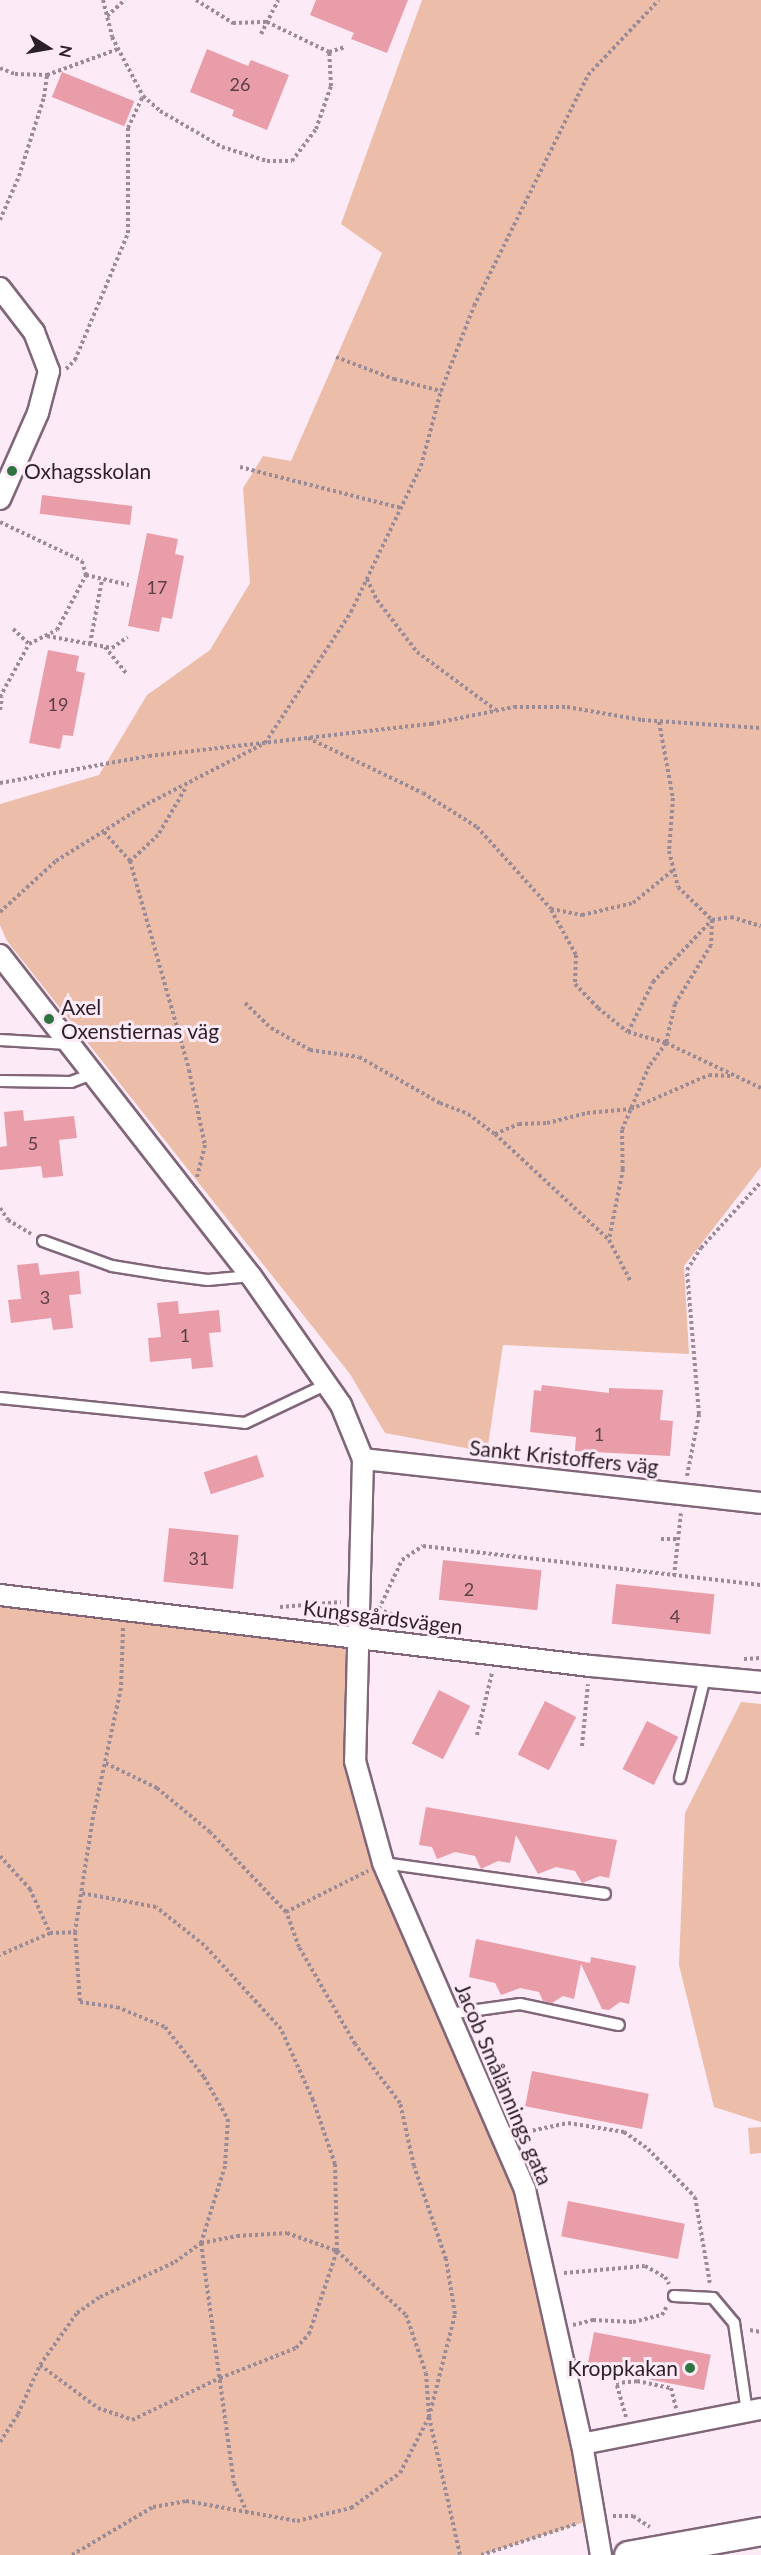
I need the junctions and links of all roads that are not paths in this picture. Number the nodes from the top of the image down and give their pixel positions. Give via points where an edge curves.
1 (0, 288) edge
2 (0, 499) edge
3 (0, 955) edge
4 (0, 1040) edge
5 (69, 1044) junction
6 (92, 1074) junction
7 (0, 1081) edge
8 (43, 1241) road end
9 (251, 1276) junction
10 (327, 1384) junction
11 (0, 1398) edge
12 (363, 1459) junction
13 (761, 1503) edge
14 (0, 1594) edge
15 (356, 1638) junction
16 (705, 1677) junction
17 (761, 1682) edge
18 (680, 1778) dead end
19 (383, 1863) junction
20 (605, 1894) dead end
21 (449, 2014) junction
22 (619, 2025) dead end
23 (674, 2296) road end
24 (754, 2410) edge
25 (582, 2444) junction
26 (761, 2531) edge
27 (602, 2555) edge
28 (628, 2555) edge

1 - 2 street via 18,307 45,353 49,371 46,388
3 - 5 street
4 - 5 lane
5 - 6 street
6 - 7 lane via 71,1083
6 - 9 street
8 - 9 lane via 112,1266 208,1280
9 - 10 street
10 - 11 lane via 245,1423
10 - 12 street via 341,1405
12 - 13 street, Sankt Kristoffers väg
12 - 15 street
14 - 15 street, Kungsgårdsvägen
15 - 16 street, Kungsgårdsvägen
15 - 19 street, Jacob Smålännings gata via 355,1761
16 - 17 street, Kungsgårdsvägen
16 - 18 lane
19 - 20 lane
19 - 21 street, Jacob Smålännings gata
21 - 22 lane via 520,2004
21 - 25 street, Jacob Smålännings gata via 525,2190
23 - 24 lane via 713,2298 734,2323
24 - 25 street
25 - 27 street, Jacob Smålännings gata
26 - 28 main road

